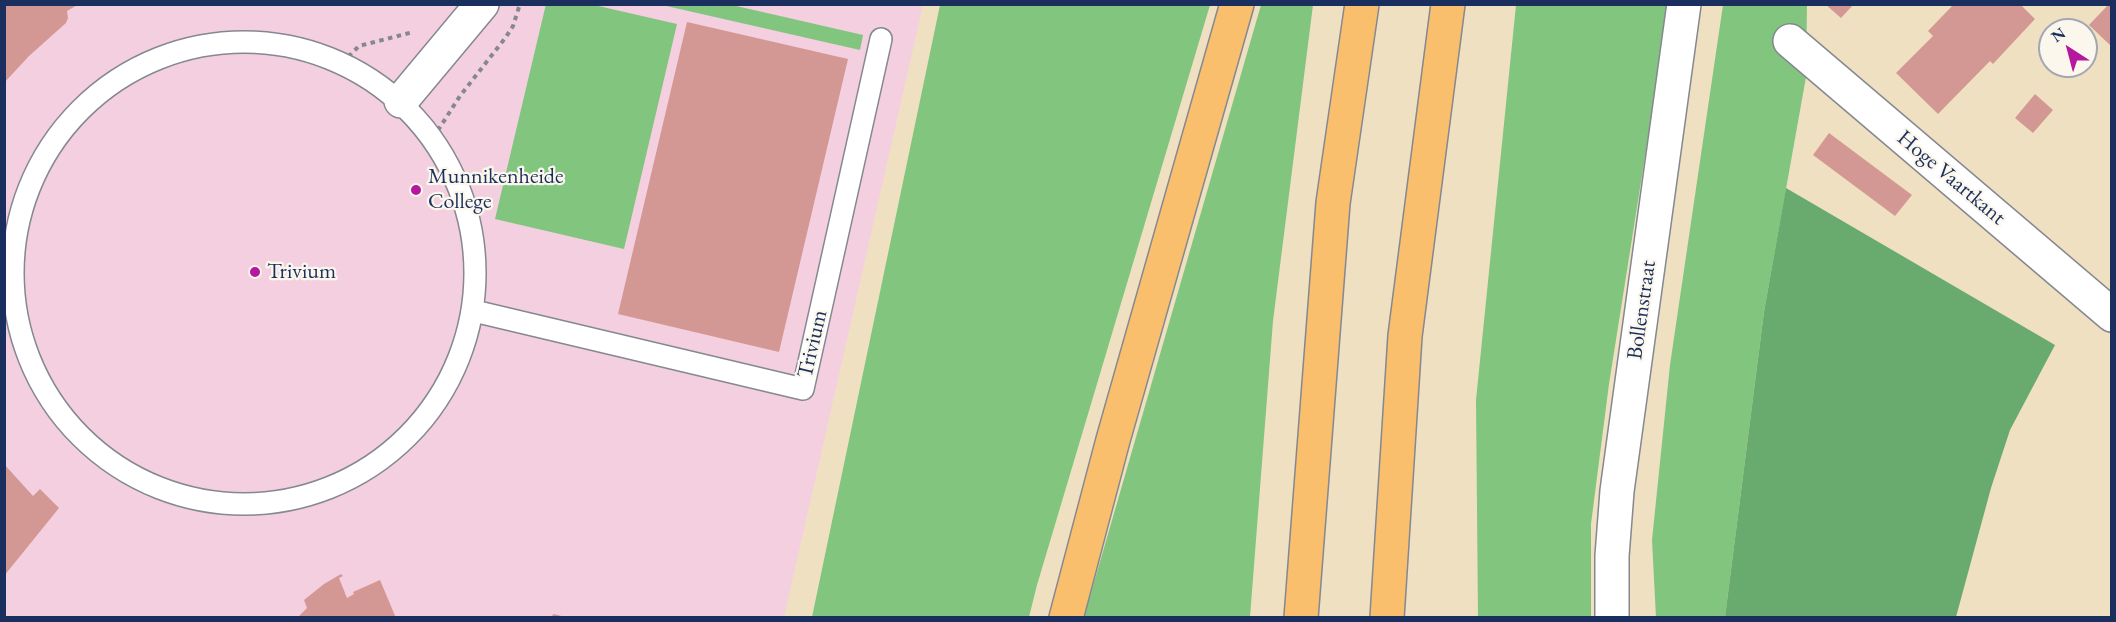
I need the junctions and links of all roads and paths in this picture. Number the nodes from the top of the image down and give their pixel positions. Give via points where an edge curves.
1 (482, 4) edge
2 (520, 4) edge
3 (1237, 4) edge
4 (1362, 4) edge
5 (1448, 4) edge
6 (1684, 4) edge
7 (419, 30) dead end
8 (881, 39) dead end
9 (1790, 41) dead end
10 (342, 63) junction
11 (401, 101) junction
12 (433, 138) junction
13 (474, 311) junction
14 (2112, 315) edge
15 (1066, 618) edge
16 (1301, 618) edge
17 (1387, 618) edge
18 (1612, 618) edge

1 - 11 street
2 - 12 path via 510,31
3 - 15 highway
4 - 16 highway via 1333,203
5 - 17 highway via 1405,336
6 - 18 street, Bollenstraat via 1617,491
7 - 10 path via 359,46
8 - 13 lane, Trivium via 803,389
9 - 14 street, Hoge Vaartkant
10 - 11 lane via 365,74
10 - 13 lane via 324,55 255,41 184,48 119,76 66,123 28,184 11,253 16,323 41,390 85,445 144,484 212,504 283,503 351,480 408,438 451,379
11 - 12 lane
12 - 13 lane via 464,197 476,254

